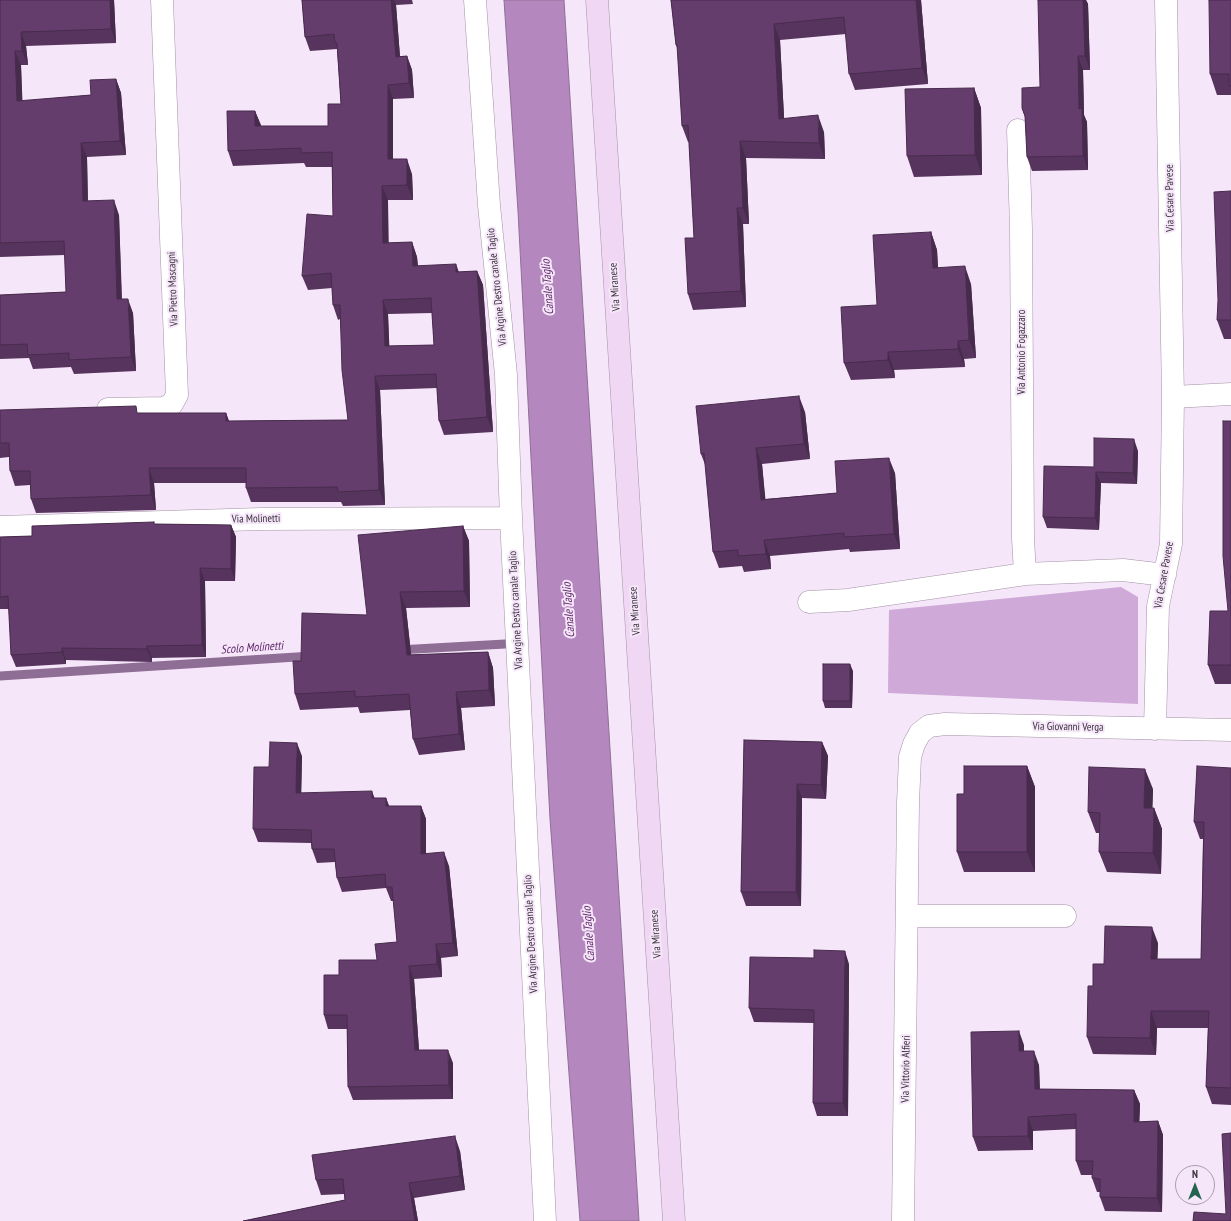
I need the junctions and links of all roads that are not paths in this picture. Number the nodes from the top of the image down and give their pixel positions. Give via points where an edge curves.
1 (162, 0) edge
2 (475, 0) edge
3 (597, 0) edge
4 (1166, 0) edge
5 (1018, 130) dead end
6 (1231, 394) edge
7 (1173, 397) junction
8 (86, 410) edge
9 (511, 518) junction
10 (0, 527) edge
11 (1025, 574) junction
12 (1165, 575) junction
13 (810, 602) dead end
14 (1155, 729) junction
15 (1231, 730) edge
16 (914, 744) joint
17 (908, 916) junction
18 (1065, 916) dead end
19 (545, 1221) edge
20 (674, 1221) edge
21 (903, 1221) edge

1 - 8 street, Via Pietro Mascagni via 177,395 172,404 164,408
2 - 9 street, Via Argine Destro canale Taglio via 489,205 506,375
3 - 20 main road, Via Miranese
4 - 7 street, Via Cesare Pavese
5 - 11 street, Via Antonio Fogazzaro
6 - 7 street
7 - 12 street, Via Cesare Pavese via 1171,544
9 - 10 street, Via Molinetti via 261,519
9 - 19 street, Via Argine Destro canale Taglio
11 - 12 street via 1123,570
11 - 13 street via 848,600
12 - 14 street, Via Cesare Pavese via 1158,606
14 - 15 street, Via Giovanni Verga
14 - 16 street, Via Giovanni Verga via 945,724 929,726 920,733
16 - 17 street, Via Vittorio Alfieri via 910,757 908,803
17 - 18 street
17 - 21 street, Via Vittorio Alfieri

